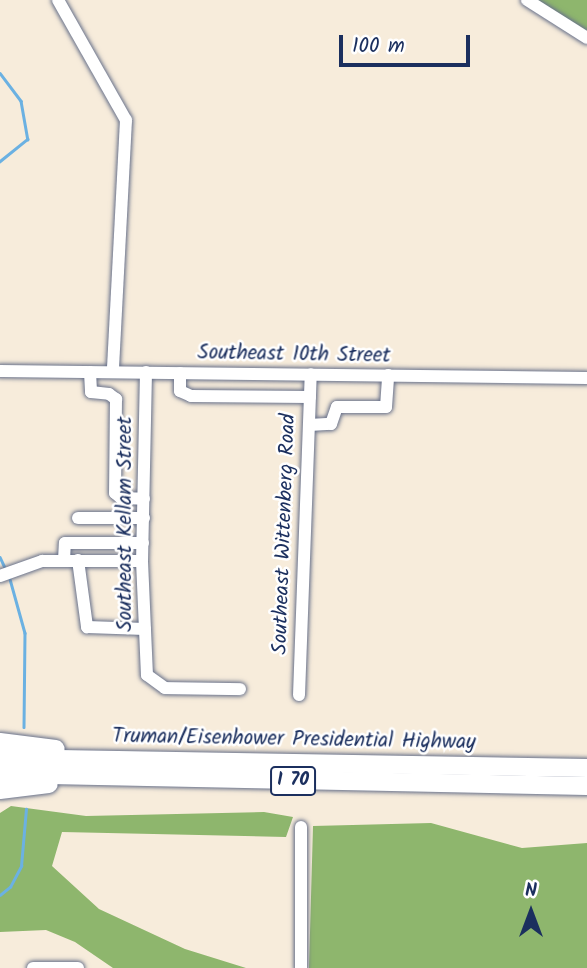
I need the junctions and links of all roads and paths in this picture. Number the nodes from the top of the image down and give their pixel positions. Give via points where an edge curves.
1 (58, 0) edge
2 (527, 0) edge
3 (587, 38) edge
4 (3, 371) edge
5 (90, 372) junction
6 (113, 372) junction
7 (146, 372) junction
8 (180, 373) junction
9 (311, 374) junction
10 (388, 375) junction
11 (587, 378) edge
12 (310, 397) junction
13 (309, 425) junction
14 (144, 499) junction
15 (78, 518) dead end
16 (144, 518) junction
17 (143, 543) junction
18 (71, 560) junction
19 (142, 561) junction
20 (0, 576) edge
21 (145, 629) junction
22 (240, 689) dead end
23 (299, 695) dead end
24 (0, 743) edge
25 (0, 758) edge
26 (195, 762) junction
27 (587, 768) edge
28 (0, 774) edge
29 (148, 776) junction
30 (587, 786) edge
31 (0, 790) edge
32 (301, 827) dead end
33 (33, 968) edge
34 (78, 968) edge
35 (301, 968) edge

1 - 6 street via 126,120
2 - 3 street
4 - 5 street, Southeast 10th Street
5 - 6 street, Southeast 10th Street
5 - 14 street via 91,392 116,400 115,494
6 - 7 street, Southeast 10th Street
7 - 8 street, Southeast 10th Street
7 - 14 street, Southeast Kellam Street
8 - 9 street, Southeast 10th Street
8 - 12 street via 180,391 191,396
9 - 10 street, Southeast 10th Street
9 - 12 street, Southeast Wittenberg Road
10 - 11 street, Southeast 10th Street
10 - 13 street via 386,407 337,407 331,424
12 - 13 street, Southeast Wittenberg Road
13 - 23 street, Southeast Wittenberg Road
14 - 16 street, Southeast Kellam Street
15 - 16 street
16 - 17 street, Southeast Kellam Street
17 - 18 street via 65,543
17 - 19 street, Southeast Kellam Street
18 - 19 street
18 - 20 street via 33,563
18 - 21 street via 87,627
19 - 21 street, Southeast Kellam Street
21 - 22 street, Southeast Kellam Street via 147,675 165,688
24 - 26 highway
25 - 26 highway, Truman/Eisenhower Presidential Highway / I 70
26 - 27 highway, Truman/Eisenhower Presidential Highway / I 70
28 - 29 highway, Truman/Eisenhower Presidential Highway / I 70
29 - 30 highway, Truman/Eisenhower Presidential Highway / I 70
29 - 31 highway
32 - 35 street
33 - 34 street

